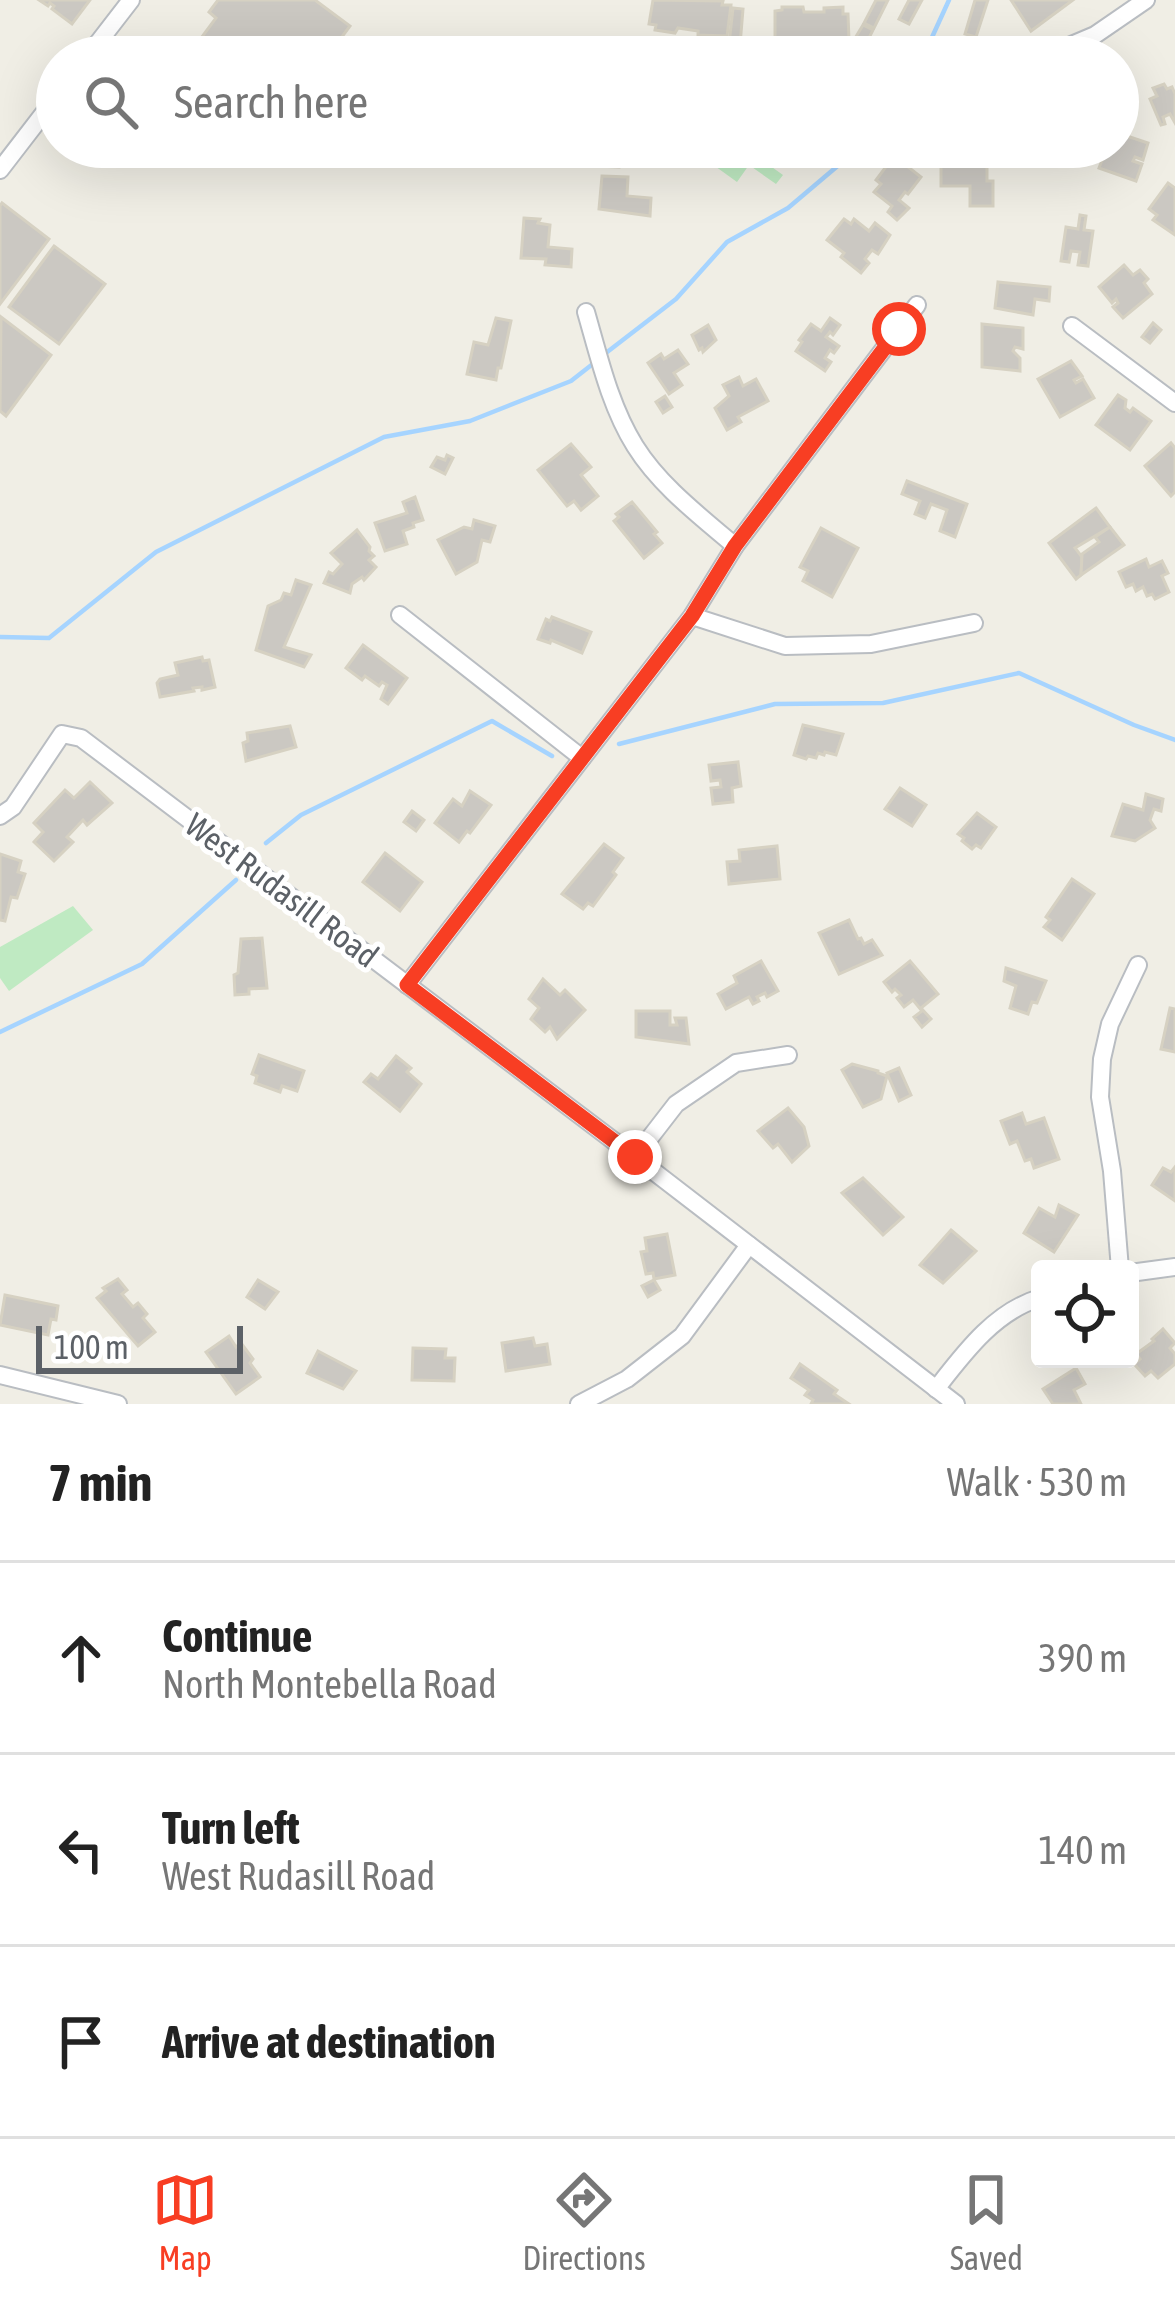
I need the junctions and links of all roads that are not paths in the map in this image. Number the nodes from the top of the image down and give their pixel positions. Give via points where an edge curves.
1 (131, 0) edge
2 (1146, 0) edge
3 (103, 36) edge
4 (1093, 36) edge
5 (36, 123) edge
6 (0, 170) edge
7 (917, 305) dead end
8 (586, 312) dead end
9 (1072, 326) dead end
10 (1175, 403) edge
11 (735, 546) junction
12 (400, 614) dead end
13 (692, 616) junction
14 (974, 623) dead end
15 (582, 758) junction
16 (0, 816) edge
17 (1138, 965) dead end
18 (407, 985) junction
19 (788, 1055) dead end
20 (635, 1157) junction
21 (749, 1245) junction
22 (1119, 1260) edge
23 (1175, 1268) edge
24 (1139, 1272) edge
25 (1031, 1301) edge
26 (0, 1375) edge
27 (936, 1389) junction
28 (118, 1404) edge
29 (579, 1404) edge
30 (956, 1404) edge

1 - 3 street
2 - 4 street
5 - 6 street
7 - 11 street
8 - 11 street via 634,446
9 - 10 street
11 - 13 street
12 - 15 street
13 - 14 street via 785,646 871,644
13 - 15 street
15 - 18 street
16 - 18 street, West Rudasill Road via 62,734 81,738
17 - 22 street via 1102,1059
18 - 20 street, West Rudasill Road
19 - 20 street via 736,1063 676,1104
20 - 21 street, West Rudasill Road
21 - 27 street, West Rudasill Road
21 - 29 street via 682,1336
23 - 24 street
25 - 27 street via 969,1347
26 - 28 street
27 - 30 street, West Rudasill Road

